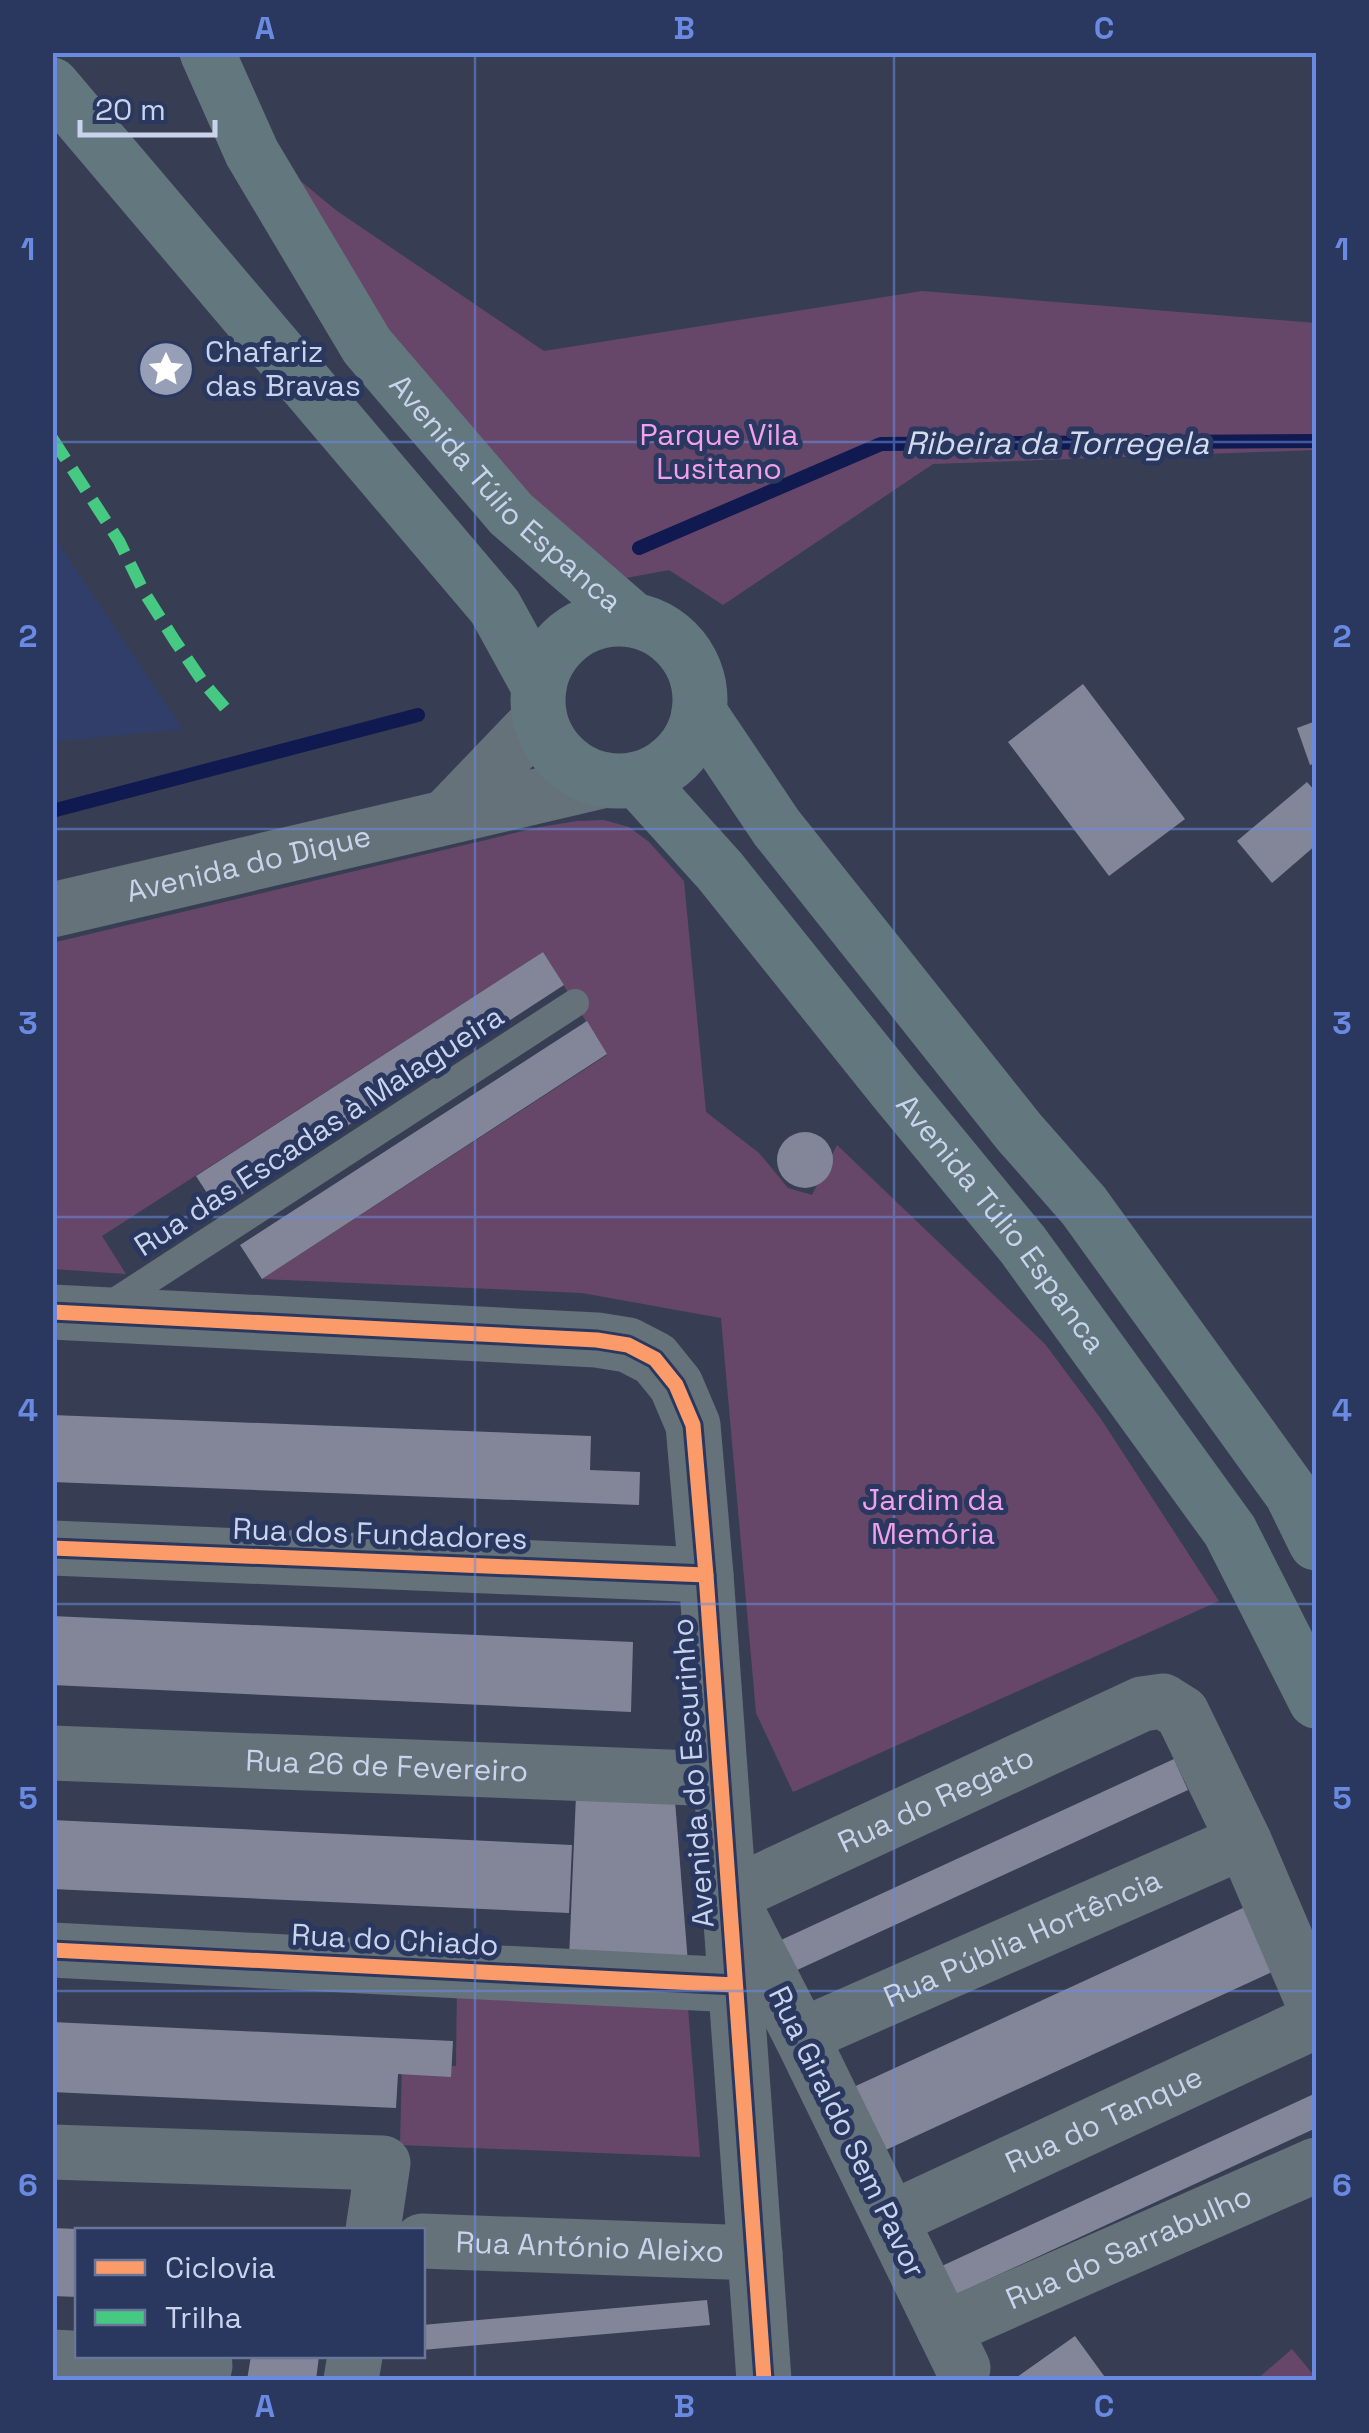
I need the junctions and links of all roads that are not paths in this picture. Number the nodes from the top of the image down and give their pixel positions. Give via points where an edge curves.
1 (207, 52) edge
2 (52, 86) edge
3 (631, 618) junction
4 (539, 703) junction
5 (700, 712) junction
6 (622, 780) junction
7 (446, 817) junction
8 (52, 910) edge
9 (575, 1003) dead end
10 (75, 1312) edge
11 (1316, 1543) edge
12 (52, 1548) edge
13 (706, 1575) junction
14 (1316, 1702) edge
15 (52, 1753) edge
16 (720, 1779) junction
17 (1244, 1841) junction
18 (729, 1896) junction
19 (52, 1950) edge
20 (735, 1984) junction
21 (1316, 2009) edge
22 (1316, 2021) edge
23 (801, 2036) junction
24 (52, 2152) edge
25 (1316, 2165) edge
26 (891, 2220) junction
27 (373, 2228) edge
28 (425, 2241) edge
29 (754, 2253) junction
30 (954, 2349) joint
31 (52, 2357) edge
32 (204, 2367) edge
33 (764, 2380) edge

1 - 3 main road, Avenida Túlio Espanca via 252,153 366,346 511,514
2 - 4 main road, Avenida Túlio Espanca via 495,606
3 - 4 main road, Avenida Túlio Espanca via 594,622 561,642 546,663
3 - 5 main road, Avenida Túlio Espanca via 676,641 692,662
4 - 6 main road, Avenida Túlio Espanca via 549,741 564,760 584,773
4 - 7 street
5 - 6 main road via 679,755 660,771
5 - 11 main road, Avenida Túlio Espanca via 777,828 1084,1206 1292,1494
6 - 7 street, Avenida do Dique
6 - 14 main road, Avenida Túlio Espanca via 720,871 1022,1245 1230,1531
7 - 8 street, Avenida do Dique
9 - 10 lane, Rua das Escadas à Malagueira
10 - 13 street, Avenida do Escurinho via 628,1344 655,1359 676,1385 693,1424
12 - 13 street, Rua dos Fundadores
13 - 16 street, Avenida do Escurinho
15 - 16 street, Rua 26 de Fevereiro
16 - 18 street, Avenida do Escurinho
17 - 18 street, Rua do Regato via 1182,1712 1164,1701 1142,1704
17 - 21 street
17 - 23 street, Rua Públia Hortência
18 - 20 street, Avenida do Escurinho
18 - 23 street, Rua Giraldo Sem Pavor
19 - 20 street, Rua do Chiado
20 - 29 street, Avenida do Escurinho
22 - 26 street, Rua do Tanque
23 - 26 street, Rua Giraldo Sem Pavor
24 - 27 street via 383,2164
25 - 30 street, Rua do Sarrabulho
26 - 30 street, Rua Giraldo Sem Pavor
28 - 29 street, Rua António Aleixo
29 - 33 street, Avenida do Escurinho
31 - 32 street

